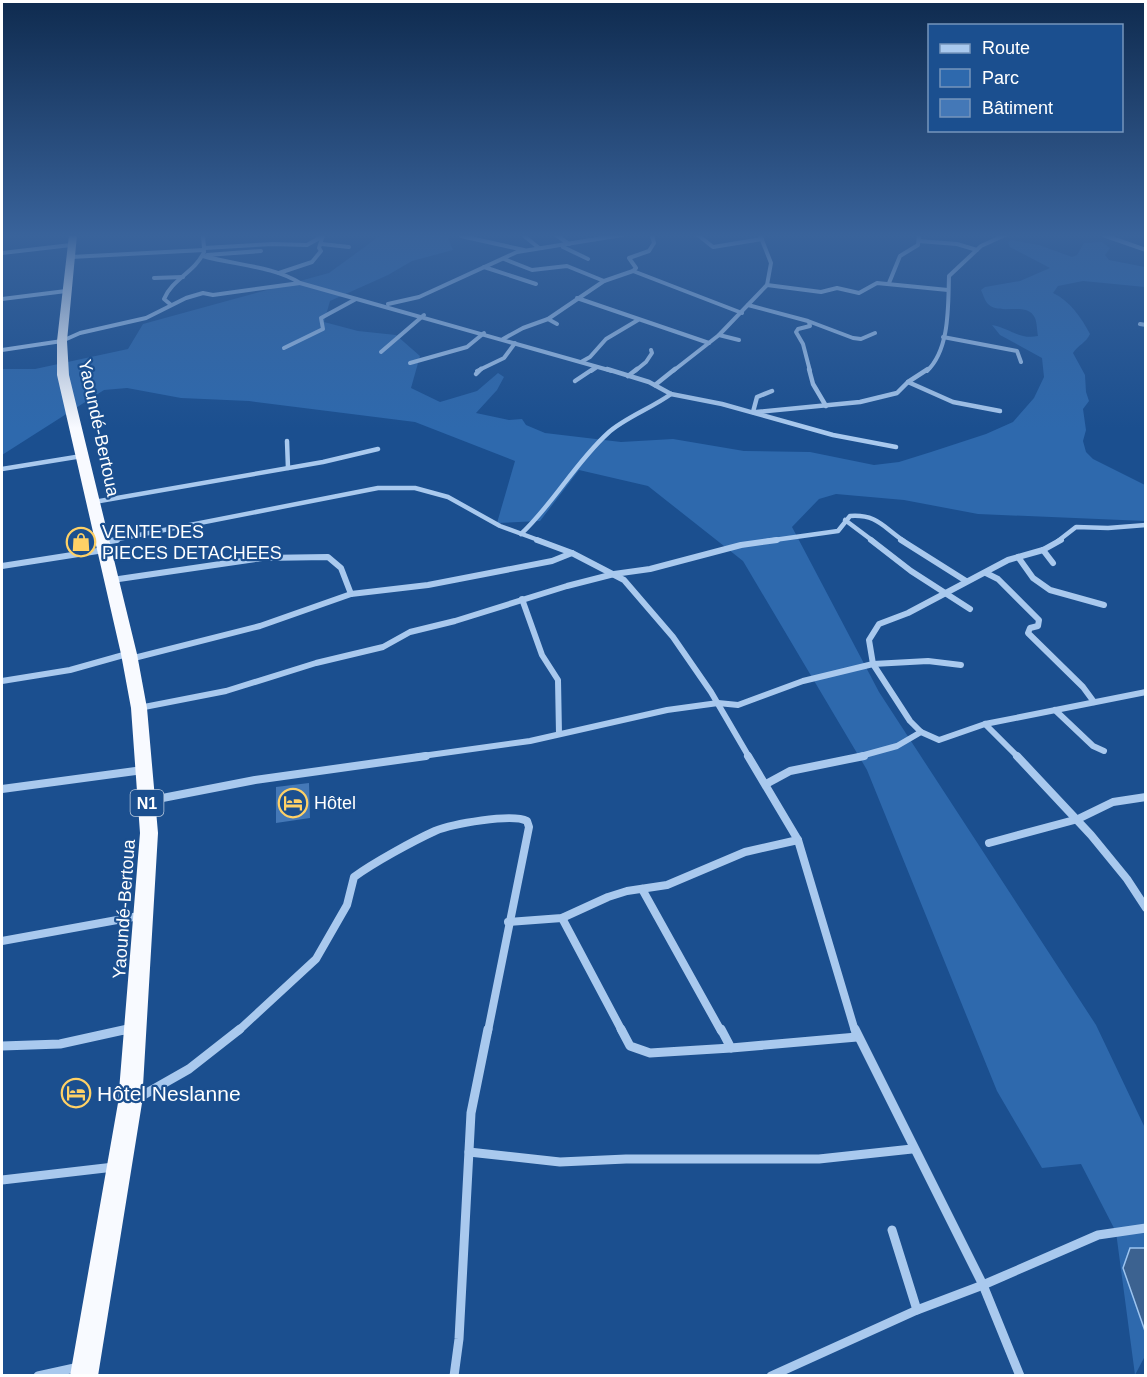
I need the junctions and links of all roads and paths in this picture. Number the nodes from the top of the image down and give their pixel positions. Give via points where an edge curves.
1 (65, 299) edge
2 (167, 299) edge
3 (184, 299) edge
4 (356, 299) edge
5 (357, 299) edge
6 (409, 299) edge
7 (575, 299) edge
8 (580, 299) edge
9 (706, 299) edge
10 (753, 299) edge
11 (948, 299) edge
12 (170, 304) junction
13 (385, 305) junction
14 (748, 305) junction
15 (742, 313) junction
16 (135, 315) dead end
17 (424, 315) junction
18 (138, 320) junction
19 (548, 320) junction
20 (638, 320) junction
21 (808, 321) junction
22 (557, 324) dead end
23 (1140, 324) dead end
24 (1146, 325) edge
25 (484, 333) junction
26 (874, 333) dead end
27 (719, 335) junction
28 (943, 337) junction
29 (503, 339) junction
30 (739, 340) dead end
31 (62, 341) junction
32 (515, 343) junction
33 (710, 343) junction
34 (284, 348) dead end
35 (2, 350) edge
36 (651, 350) dead end
37 (381, 352) dead end
38 (581, 362) junction
39 (1021, 362) dead end
40 (410, 363) dead end
41 (597, 367) junction
42 (476, 374) dead end
43 (628, 376) junction
44 (575, 381) dead end
45 (909, 382) junction
46 (655, 385) junction
47 (772, 391) dead end
48 (672, 394) junction
49 (826, 406) junction
50 (1000, 411) dead end
51 (753, 412) junction
52 (287, 441) dead end
53 (896, 447) dead end
54 (378, 449) dead end
55 (82, 456) junction
56 (288, 468) junction
57 (2, 469) edge
58 (93, 502) junction
59 (845, 520) junction
60 (1146, 525) edge
61 (521, 534) junction
62 (104, 546) junction
63 (1043, 550) junction
64 (572, 553) junction
65 (1018, 557) junction
66 (1053, 563) dead end
67 (2, 566) edge
68 (986, 573) junction
69 (615, 574) junction
70 (112, 580) junction
71 (966, 581) junction
72 (946, 592) junction
73 (351, 594) junction
74 (522, 599) junction
75 (1104, 605) dead end
76 (970, 609) dead end
77 (129, 657) junction
78 (873, 664) junction
79 (961, 665) dead end
80 (2, 681) edge
81 (1146, 692) edge
82 (1094, 702) junction
83 (718, 703) junction
84 (139, 708) junction
85 (1055, 710) junction
86 (985, 724) junction
87 (921, 732) junction
88 (559, 734) junction
89 (1104, 751) dead end
90 (144, 770) junction
91 (766, 784) junction
92 (2, 789) edge
93 (1146, 797) edge
94 (147, 801) junction
95 (1078, 819) junction
96 (798, 840) junction
97 (989, 843) dead end
98 (642, 889) junction
99 (1146, 908) edge
100 (145, 915) junction
101 (562, 918) junction
102 (508, 922) junction
103 (2, 941) edge
104 (137, 1027) junction
105 (857, 1037) junction
106 (2, 1046) edge
107 (731, 1048) junction
108 (130, 1103) junction
109 (912, 1149) junction
110 (469, 1152) junction
111 (120, 1167) junction
112 (2, 1180) edge
113 (1146, 1228) edge
114 (892, 1230) dead end
115 (983, 1285) junction
116 (917, 1310) junction
117 (85, 1371) edge
118 (38, 1376) edge
119 (454, 1376) edge
120 (771, 1376) edge
121 (1020, 1376) edge

1 - 31 highway, Yaoundé-Bertoua / N1
2 - 12 street
3 - 12 street
4 - 34 street via 321,318 324,329
5 - 13 street
6 - 13 street
7 - 19 street
8 - 20 street
9 - 15 street
10 - 14 street
11 - 28 street
12 - 18 street
13 - 17 street
14 - 15 street
14 - 21 street
15 - 27 street
16 - 18 street
17 - 25 street
17 - 37 street
18 - 31 street
19 - 22 street
19 - 29 street
20 - 33 street
20 - 38 street via 606,339
21 - 26 street via 853,338
21 - 49 street via 810,326 796,332 813,384
23 - 24 street
25 - 29 street
25 - 40 street via 467,347
27 - 30 street
27 - 33 street
28 - 39 street via 1017,351
28 - 45 street via 934,364
29 - 32 street
31 - 35 street
31 - 55 highway, Yaoundé-Bertoua / N1 via 63,375
32 - 38 street
32 - 42 street via 504,358
33 - 46 street
36 - 43 street via 646,362
38 - 41 street
41 - 43 street
41 - 44 street
43 - 46 street
45 - 49 street via 897,393
45 - 50 street via 953,402
46 - 48 street
47 - 51 street via 757,398
48 - 51 street
48 - 61 street via 606,435
49 - 51 street
51 - 53 street via 833,435
52 - 56 street
54 - 56 street
55 - 57 street
55 - 58 highway, Yaoundé-Bertoua / N1
56 - 58 street
58 - 62 highway, Yaoundé-Bertoua / N1
59 - 69 street via 838,531 741,545
59 - 71 street via 863,515 876,519
59 - 72 street via 911,571
60 - 63 street via 1076,527
61 - 62 street via 448,497 415,488 378,488
61 - 64 street
62 - 67 street
62 - 70 highway, Yaoundé-Bertoua / N1
63 - 65 street
63 - 66 street
64 - 69 street
64 - 73 street via 552,561 428,585
65 - 68 street
65 - 75 street via 1038,582 1070,597
68 - 71 street
68 - 82 street via 998,579 1039,620 1038,626 1028,633
69 - 74 street
69 - 83 street via 632,588 673,638
70 - 73 street via 270,557 328,557 336,560
70 - 77 highway, Yaoundé-Bertoua / N1
71 - 72 street
72 - 76 street
72 - 78 street via 879,624 869,640
73 - 77 street via 260,626
74 - 84 street via 410,632 383,647 226,691
74 - 88 street via 542,655 558,680
77 - 80 street
77 - 84 highway, Yaoundé-Bertoua / N1
78 - 79 street via 928,661
78 - 83 street via 803,681 738,705
78 - 87 street
81 - 82 street
82 - 85 street
83 - 88 street
83 - 91 street
84 - 90 highway, Yaoundé-Bertoua / N1
85 - 86 street
85 - 89 street via 1093,746
86 - 87 street via 947,739 931,738
86 - 95 street
87 - 91 street via 916,738 879,752 787,772
88 - 94 street via 255,780
90 - 92 street
90 - 94 highway, Yaoundé-Bertoua / N1
91 - 96 street
93 - 95 street via 1113,802
94 - 100 highway, Yaoundé-Bertoua / N1
95 - 97 street
95 - 99 street via 1134,886
96 - 98 street via 744,852 667,885
96 - 105 street
98 - 101 street via 608,897
98 - 107 street
100 - 103 street
100 - 104 highway, Yaoundé-Bertoua / N1
101 - 102 street
101 - 107 street via 630,1046 650,1053
102 - 108 street via 529,827 527,821 482,821 437,830 354,877 347,905 316,959 242,1028 189,1069
102 - 110 street via 471,1113
104 - 106 street via 60,1044
104 - 108 highway, Yaoundé-Bertoua / N1
105 - 107 street
105 - 109 street
108 - 111 highway, Yaoundé-Bertoua / N1
109 - 110 street via 819,1159 560,1162
109 - 115 street
110 - 119 street
111 - 112 street
111 - 117 highway, Yaoundé-Bertoua / N1
113 - 115 street via 1098,1235
114 - 116 street
115 - 116 street
115 - 121 street
116 - 120 street
117 - 118 street

